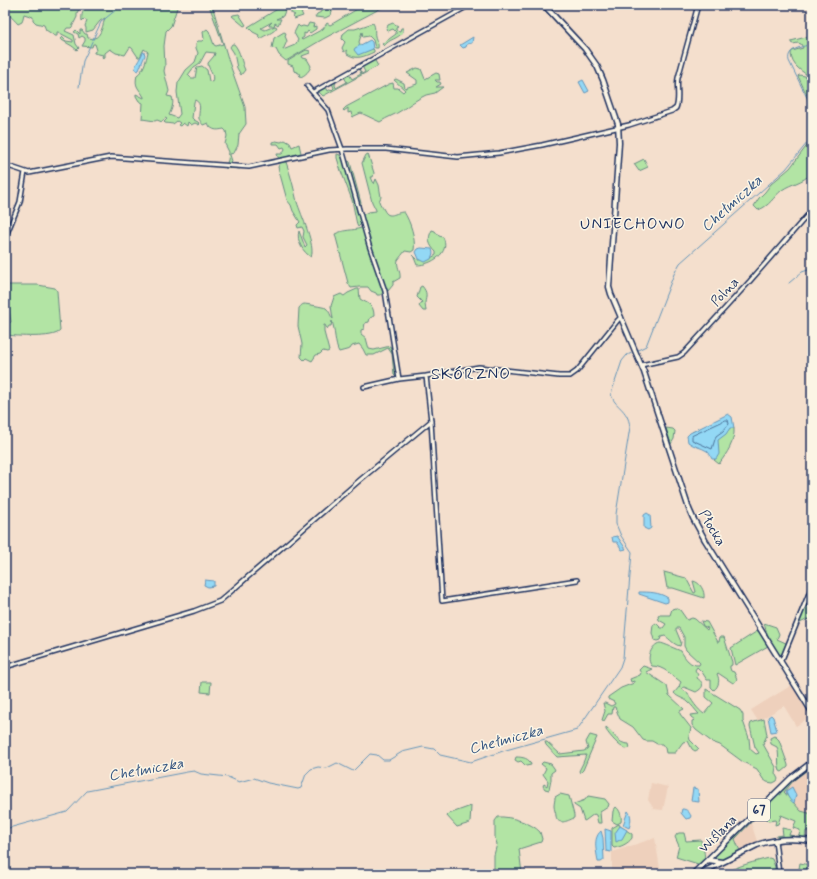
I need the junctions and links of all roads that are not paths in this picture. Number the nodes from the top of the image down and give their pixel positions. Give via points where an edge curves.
1 (470, 5) edge
2 (544, 5) edge
3 (698, 5) edge
4 (307, 86) dead end
5 (313, 92) junction
6 (618, 127) junction
7 (342, 149) junction
8 (5, 166) edge
9 (25, 172) junction
10 (812, 210) edge
11 (5, 238) edge
12 (621, 317) junction
13 (641, 365) junction
14 (426, 376) junction
15 (399, 379) junction
16 (364, 387) dead end
17 (431, 421) junction
18 (577, 580) dead end
19 (812, 586) edge
20 (780, 661) junction
21 (5, 667) edge
22 (812, 712) edge
23 (812, 762) edge
24 (775, 839) junction
25 (812, 841) edge
26 (713, 859) junction
27 (708, 860) junction
28 (724, 861) junction
29 (714, 867) junction
30 (693, 874) edge
31 (699, 874) edge
32 (779, 874) edge

1 - 5 street
2 - 6 main road, Płocka via 594,61
3 - 6 street via 679,75 676,108
4 - 5 street
5 - 7 street via 328,110
6 - 7 street via 542,145 458,157 386,149
6 - 12 main road, Płocka via 609,279 611,294
7 - 9 street via 243,167 112,158 37,173
7 - 15 street via 369,245 383,284
8 - 9 street
9 - 11 street via 20,202
10 - 13 street, Polna via 684,353 678,357
12 - 13 main road, Płocka
12 - 14 street via 579,369 570,376 480,367
13 - 20 main road, Płocka via 693,518
14 - 15 street
14 - 17 street
15 - 16 street
17 - 18 street via 442,601
17 - 21 street via 220,601
19 - 20 street
20 - 22 main road, Płocka
23 - 26 main road, Wiślana / 67 via 791,778
24 - 25 main road via 794,838
24 - 28 main road
24 - 32 street
26 - 27 main road
26 - 28 main road
27 - 29 main road via 709,865
27 - 30 main road, Wiślana
28 - 29 main road
29 - 31 main road

